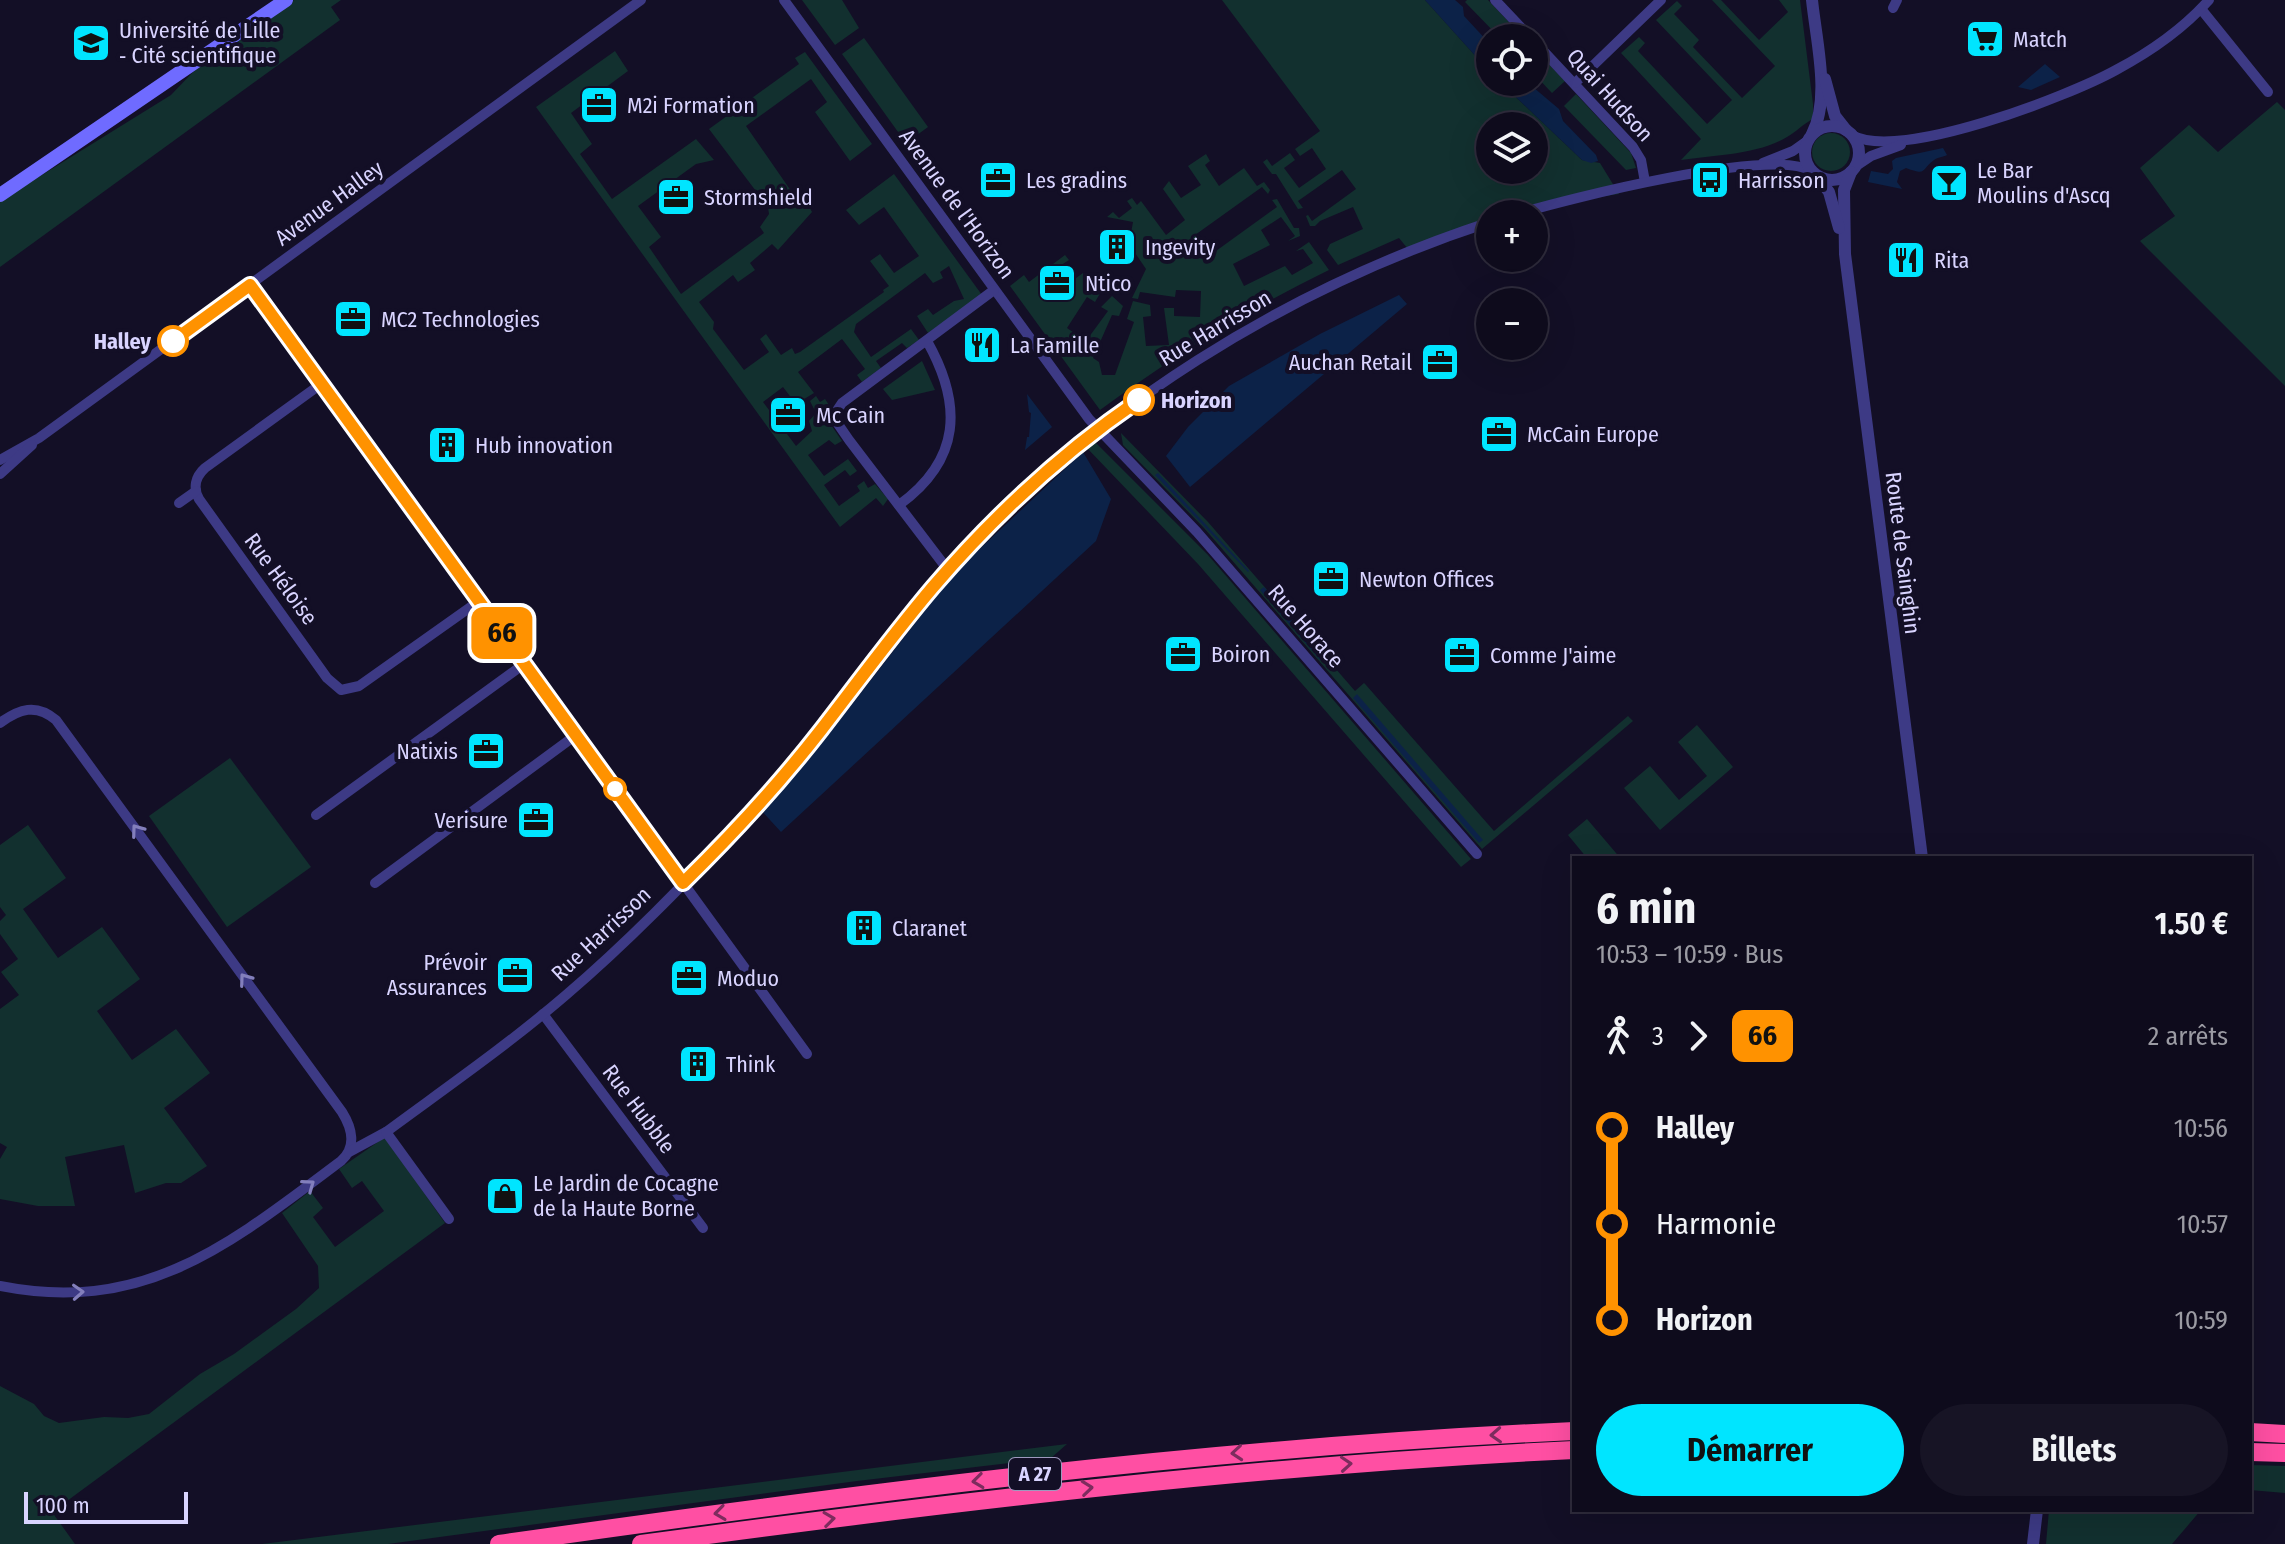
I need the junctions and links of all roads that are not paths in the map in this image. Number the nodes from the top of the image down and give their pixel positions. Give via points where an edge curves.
1 (286, 0) edge
2 (641, 0) edge
3 (784, 0) edge
4 (1495, 0) edge
5 (1661, 0) edge
6 (1812, 0) edge
7 (2209, 0) edge
8 (2201, 9) junction
9 (1518, 24) edge
10 (1548, 55) edge
11 (1819, 56) junction
12 (1575, 83) junction
13 (2268, 92) dead end
14 (1849, 133) junction
15 (1924, 137) junction
16 (1810, 138) junction
17 (1750, 167) junction
18 (1853, 169) junction
19 (1814, 174) junction
20 (1645, 182) junction
21 (0, 195) edge
22 (1548, 206) edge
23 (1476, 227) edge
24 (1845, 254) junction
25 (250, 285) junction
26 (994, 290) junction
27 (927, 341) junction
28 (321, 384) junction
29 (1098, 430) junction
30 (39, 438) junction
31 (0, 460) edge
32 (0, 474) edge
33 (196, 491) junction
34 (179, 503) dead end
35 (899, 505) junction
36 (948, 570) junction
37 (479, 601) junction
38 (524, 664) junction
39 (0, 723) edge
40 (576, 735) junction
41 (316, 815) dead end
42 (1477, 854) dead end
43 (1922, 856) edge
44 (375, 883) dead end
45 (683, 883) junction
46 (543, 1014) junction
47 (807, 1054) dead end
48 (386, 1132) junction
49 (349, 1152) junction
50 (449, 1219) dead end
51 (703, 1228) dead end
52 (0, 1286) edge
53 (1572, 1431) edge
54 (2252, 1432) edge
55 (2285, 1434) edge
56 (1572, 1450) edge
57 (2252, 1452) edge
58 (2285, 1453) edge
59 (2037, 1512) edge
60 (499, 1544) edge
61 (641, 1544) edge
62 (2033, 1544) edge

1 - 21 main road
2 - 25 street, Avenue Halley
3 - 26 street, Avenue de l'Horizon
4 - 9 street, Quai Hudson
5 - 12 street
6 - 11 street
7 - 8 street
8 - 13 street
8 - 15 street via 2151,49 2101,78
10 - 12 street, Quai Hudson
11 - 14 street via 1834,112
11 - 16 street via 1820,112
12 - 20 street, Quai Hudson via 1638,153
14 - 15 street via 1873,143
14 - 16 street via 1826,127
14 - 18 street via 1859,150
15 - 18 street via 1871,156
16 - 17 street via 1786,155
16 - 19 street via 1805,156
17 - 19 street via 1794,165
17 - 20 street
18 - 19 street via 1837,180
18 - 24 street, Route de Sainghin via 1844,190
19 - 24 street, Route de Sainghin via 1829,192
20 - 22 street
23 - 29 street, Rue Harrisson via 1409,251 1284,310 1200,358
24 - 43 street, Route de Sainghin
25 - 28 street
25 - 30 street, Avenue Halley
26 - 27 street
26 - 29 street, Avenue de l'Horizon
27 - 35 street via 948,387 950,430 937,469
27 - 35 street via 836,412 838,424
28 - 33 street via 201,472
28 - 37 street
29 - 36 street, Rue Harrisson
29 - 42 street, Rue Horace via 1197,532
30 - 31 street, Avenue Halley
30 - 32 street, Avenue Halley
33 - 34 street
33 - 37 street, Rue Héloise via 327,678 341,690 359,686
35 - 36 street
36 - 45 street, Rue Harrisson via 792,764
37 - 38 street
38 - 40 street
38 - 41 street
49 -> 39 street via 351,1129 342,1112 61,726 46,713 28,709
40 - 44 street
40 - 45 street
45 - 46 street, Rue Harrisson
45 - 47 street
46 - 48 street, Rue Harrisson
46 - 51 street, Rue Hubble
48 - 49 street, Rue Harrisson
48 - 50 street
52 -> 49 street, Rue Harrisson via 50,1293 94,1291 176,1270 236,1238
53 -> 60 highway, A 27 via 1168,1459
54 - 55 highway
61 -> 56 highway, A 27 via 1164,1480
57 - 58 highway
59 - 62 street

